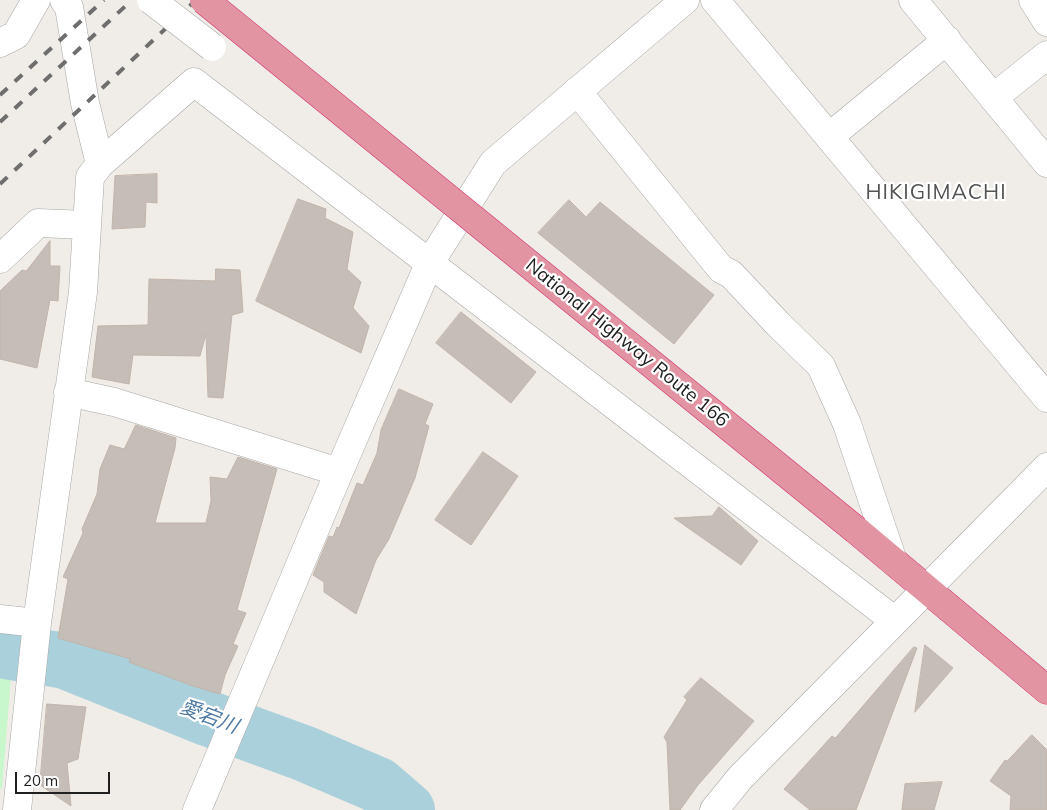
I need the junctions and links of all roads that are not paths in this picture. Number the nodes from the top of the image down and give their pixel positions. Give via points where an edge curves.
1 (36, 0) edge
2 (64, 0) edge
3 (151, 0) edge
4 (204, 0) edge
5 (685, 0) edge
6 (715, 0) edge
7 (913, 0) edge
8 (1034, 0) edge
9 (1047, 22) edge
10 (947, 40) junction
11 (0, 43) edge
12 (212, 47) dead end
13 (1047, 55) edge
14 (577, 91) junction
15 (993, 98) junction
16 (829, 137) junction
17 (1047, 162) edge
18 (100, 164) junction
19 (86, 225) junction
20 (0, 259) edge
21 (429, 264) junction
22 (68, 392) junction
23 (1047, 398) edge
24 (1047, 467) edge
25 (339, 472) junction
26 (893, 561) junction
27 (927, 590) junction
28 (0, 619) edge
29 (895, 620) junction
30 (37, 631) junction
31 (1047, 690) edge
32 (17, 810) edge
33 (197, 810) edge
34 (714, 810) edge

1 - 11 street via 16,35
2 - 18 street via 69,7 85,103
3 - 12 street, bridge
4 - 26 highway, National Highway Route 166, bridge
5 - 14 street
6 - 16 street
7 - 10 street
8 - 9 street
10 - 15 street
10 - 16 street
13 - 15 street
14 - 21 street via 493,163
14 - 26 street via 721,269 731,274 822,366 847,424
15 - 17 street
16 - 23 street
18 - 19 street via 90,177
18 - 21 street via 194,82
19 - 20 street via 38,224
19 - 22 street via 83,292
21 - 25 street
21 - 29 street
22 - 25 street via 114,402
22 - 30 street
24 - 27 street
25 - 33 street
26 - 27 highway, National Highway Route 166
27 - 29 street
27 - 31 highway, National Highway Route 166
28 - 30 street
29 - 34 street via 740,778
30 - 32 street

